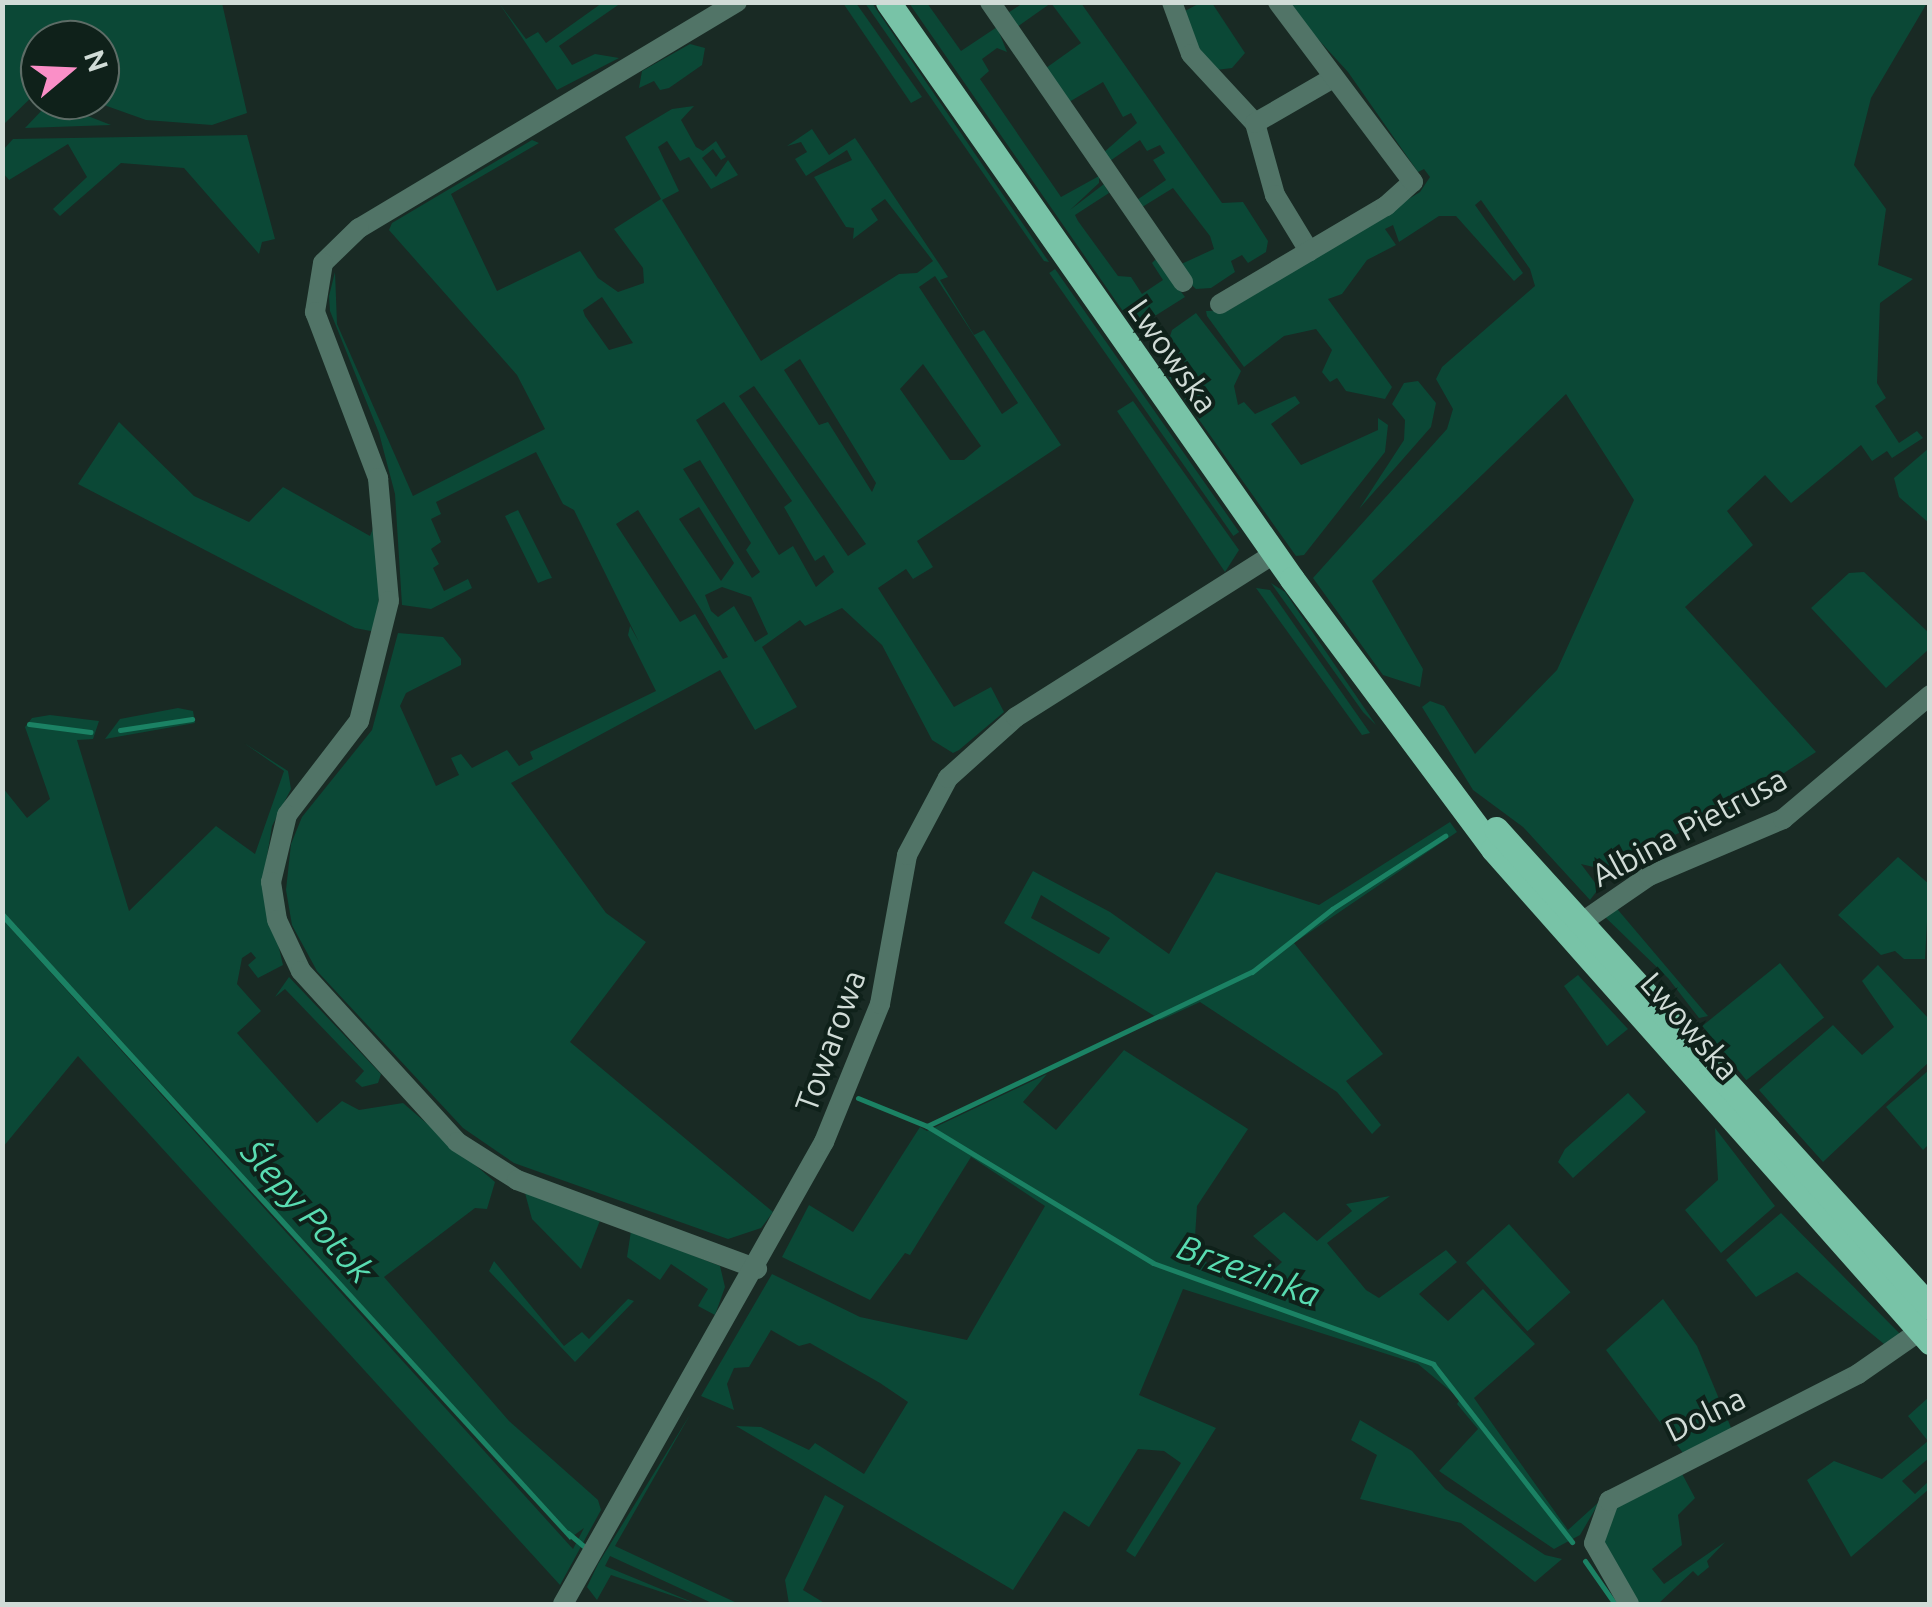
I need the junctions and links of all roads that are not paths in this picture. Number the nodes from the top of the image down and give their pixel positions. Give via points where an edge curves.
1 (738, 2) edge
2 (888, 2) edge
3 (990, 2) edge
4 (1172, 2) edge
5 (1278, 2) edge
6 (1333, 78) junction
7 (1254, 122) junction
8 (1309, 251) junction
9 (1183, 282) dead end
10 (1220, 304) dead end
11 (1274, 554) junction
12 (1930, 695) edge
13 (1575, 926) junction
14 (757, 1269) junction
15 (1930, 1307) edge
16 (1927, 1332) edge
17 (563, 1604) edge
18 (1629, 1604) edge

1 - 14 street via 359,228 321,268 314,295 318,320 382,494 388,601 359,722 298,796 278,840 272,895 284,940 336,1011 444,1130 480,1160 516,1180
2 - 11 main road, Lwowska
3 - 9 street
4 - 7 street via 1191,54
5 - 6 street
6 - 7 street
6 - 8 street via 1413,178 1407,192
7 - 8 street via 1275,195
8 - 10 street
11 - 13 main road, Lwowska via 1412,743
11 - 14 street, Towarowa via 1016,717 948,778 907,855 886,983 858,1066
12 - 13 street, Albina Pietrusa via 1784,818 1649,876
13 - 15 main road, Lwowska
13 - 16 main road, Lwowska
14 - 17 street, Towarowa
16 - 18 street, Dolna via 1858,1374 1614,1496 1599,1515 1594,1543

